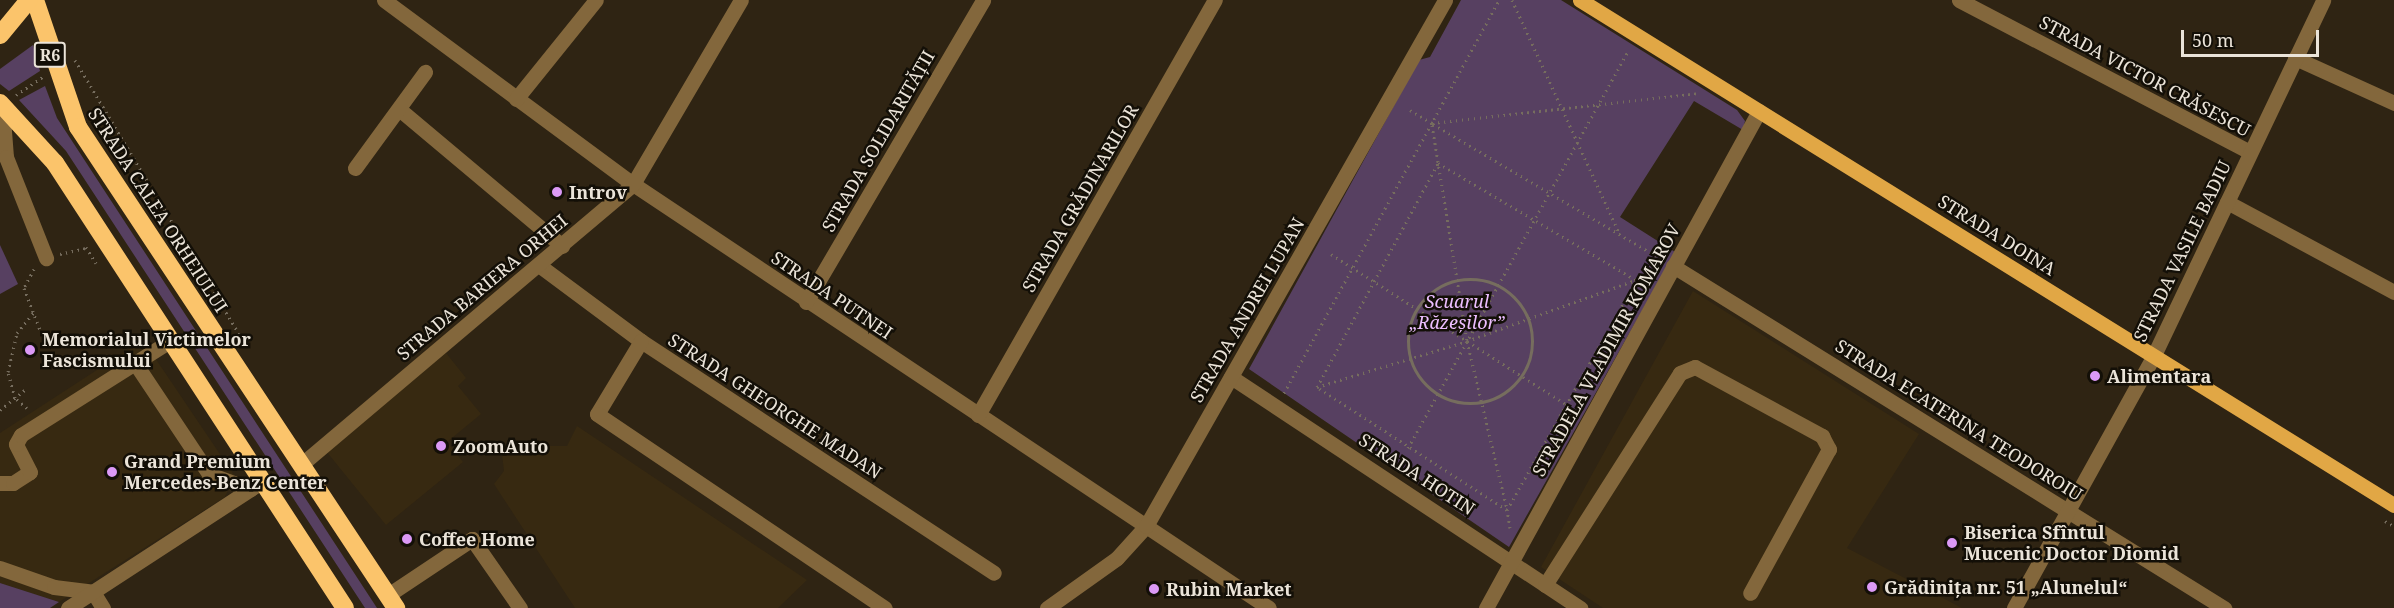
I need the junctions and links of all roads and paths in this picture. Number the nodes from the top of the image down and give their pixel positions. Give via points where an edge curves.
1 (29, 0) edge
2 (35, 0) edge
3 (384, 0) edge
4 (596, 0) edge
5 (741, 0) edge
6 (983, 0) edge
7 (1215, 0) edge
8 (1445, 0) edge
9 (1499, 0) edge
10 (1512, 0) edge
11 (1580, 0) edge
12 (1959, 0) edge
13 (2323, 0) edge
14 (0, 35) edge
15 (1628, 51) dead end
16 (2295, 58) junction
17 (425, 72) dead end
18 (1698, 93) dead end
19 (516, 99) junction
20 (2394, 103) edge
21 (1, 104) edge
22 (1598, 105) junction
23 (1562, 108) junction
24 (399, 109) junction
25 (1410, 110) dead end
26 (1759, 111) junction
27 (1432, 123) junction
28 (1578, 142) junction
29 (2250, 152) junction
30 (1438, 163) junction
31 (355, 168) dead end
32 (633, 184) junction
33 (1549, 193) junction
34 (2227, 202) junction
35 (1534, 220) junction
36 (1620, 235) junction
37 (105, 239) junction
38 (562, 246) junction
39 (1652, 253) junction
40 (1331, 254) dead end
41 (46, 258) junction
42 (540, 266) junction
43 (1673, 266) junction
44 (1353, 267) junction
45 (1373, 280) junction
46 (1457, 280) junction
47 (1636, 280) junction
48 (1498, 285) junction
49 (2394, 292) edge
50 (806, 302) junction
51 (1417, 309) junction
52 (33, 313) junction
53 (1529, 319) junction
54 (40, 330) dead end
55 (171, 340) junction
56 (641, 341) junction
57 (1467, 341) junction
58 (2154, 355) junction
59 (1411, 358) junction
60 (135, 363) junction
61 (1522, 376) junction
62 (1231, 377) junction
63 (1317, 387) junction
64 (27, 388) dead end
65 (1438, 394) junction
66 (15, 398) junction
67 (1482, 402) junction
68 (1566, 404) junction
69 (1277, 406) junction
70 (27, 408) dead end
71 (0, 410) edge
72 (978, 414) junction
73 (1408, 448) junction
74 (303, 463) junction
75 (0, 483) edge
76 (256, 485) junction
77 (2394, 505) edge
78 (1507, 510) junction
79 (2067, 510) junction
80 (1146, 526) junction
81 (1514, 560) junction
82 (0, 568) edge
83 (994, 573) dead end
84 (1545, 585) junction
85 (93, 592) junction
86 (1750, 593) dead end
87 (392, 602) edge
88 (68, 608) edge
89 (103, 608) edge
90 (345, 608) edge
91 (520, 608) edge
92 (885, 608) edge
93 (1047, 608) edge
94 (1269, 608) edge
95 (1486, 608) edge
96 (1580, 608) edge
97 (2014, 608) edge
98 (2224, 608) edge

1 - 14 highway
2 - 74 highway, STRADA CALEA ORHEIULUI / R6 via 78,127
3 - 19 street, STRADA PUTNEI
4 - 19 street
5 - 32 street, STRADA BARIERA ORHEI
6 - 50 street, STRADA SOLIDARITĂȚII
7 - 72 street, STRADA GRĂDINARILOR
8 - 62 street, STRADA ANDREI LUPAN
9 - 27 path
10 - 23 path
11 - 26 main road, STRADA DOINA
12 - 29 street, STRADA VICTOR CRĂSESCU
13 - 16 street, STRADA VASILE BADIU
15 - 22 path
16 - 20 street
16 - 29 street, STRADA VASILE BADIU
17 - 24 street
18 - 22 path
19 - 32 street, STRADA PUTNEI
21 - 37 highway via 55,163
21 - 41 street via 6,158
22 - 23 path
22 - 28 path
23 - 27 path
23 - 28 path
24 - 31 street
24 - 38 street
25 - 27 path
26 - 43 street, STRADELA VLADIMIR KOMAROV
26 - 58 main road, STRADA DOINA
27 - 30 path
27 - 33 path
27 - 44 path
28 - 33 path
28 - 36 path
29 - 34 street, STRADA VASILE BADIU
30 - 35 path
30 - 45 path
30 - 46 path
32 - 38 street, STRADA BARIERA ORHEI
32 - 50 street, STRADA PUTNEI
33 - 35 path
33 - 36 path
34 - 49 street
34 - 58 street, STRADA VASILE BADIU
35 - 47 path
35 - 48 path
36 - 39 path
37 - 41 path
37 - 55 highway
38 - 42 street, STRADA BARIERA ORHEI
39 - 43 path
39 - 47 path
40 - 44 path
41 - 52 path via 27,275 24,288
42 - 56 street, STRADA GHEORGHE MADAN
42 - 74 street, STRADA BARIERA ORHEI
43 - 47 path
43 - 79 street, STRADA ECATERINA TEODOROIU
43 - 81 street, STRADELA VLADIMIR KOMAROV
44 - 45 path
44 - 69 path
45 - 51 path
45 - 63 path
46 - 48 path
46 - 51 path via 1431,294
46 - 57 path
47 - 53 path
47 - 68 path
48 - 53 path
48 - 57 path
50 - 72 street, STRADA PUTNEI
51 - 57 path
51 - 59 path via 1410,328
52 - 54 path
52 - 66 path via 17,333 8,372
53 - 57 path
53 - 61 path via 1531,354
55 - 60 street
55 - 76 highway
56 - 83 street, STRADA GHEORGHE MADAN
56 - 92 street via 597,414
57 - 59 path
57 - 61 path
57 - 65 path
57 - 67 path
58 - 77 main road, STRADA DOINA
58 - 79 street, STRADA VASILE BADIU
59 - 63 path
59 - 65 path
60 - 75 street via 21,435 16,444 30,472 13,483
60 - 76 street via 209,474
61 - 67 path via 1508,390
61 - 68 path
62 - 69 street, STRADA HOTIN
62 - 80 street, STRADA ANDREI LUPAN
63 - 73 path
64 - 66 path
65 - 67 path
65 - 73 path
66 - 70 path
66 - 71 path
67 - 78 path
68 - 78 path
69 - 81 street, STRADA HOTIN
72 - 80 street, STRADA PUTNEI
73 - 78 path
74 - 87 highway, STRADA CALEA ORHEIULUI / R6
76 - 85 street
76 - 90 highway
78 - 81 path
79 - 97 street, STRADA VASILE BADIU
79 - 98 street, STRADA ECATERINA TEODOROIU
80 - 93 street, STRADA ANDREI LUPAN via 1117,558
80 - 94 street, STRADA PUTNEI
81 - 84 street, STRADA HOTIN
81 - 95 street, STRADELA VLADIMIR KOMAROV
82 - 85 street via 54,587
84 - 86 street via 1680,373 1695,367 1822,436 1829,449
84 - 96 street, STRADA HOTIN
85 - 88 street
85 - 89 street
87 - 91 street via 472,539

